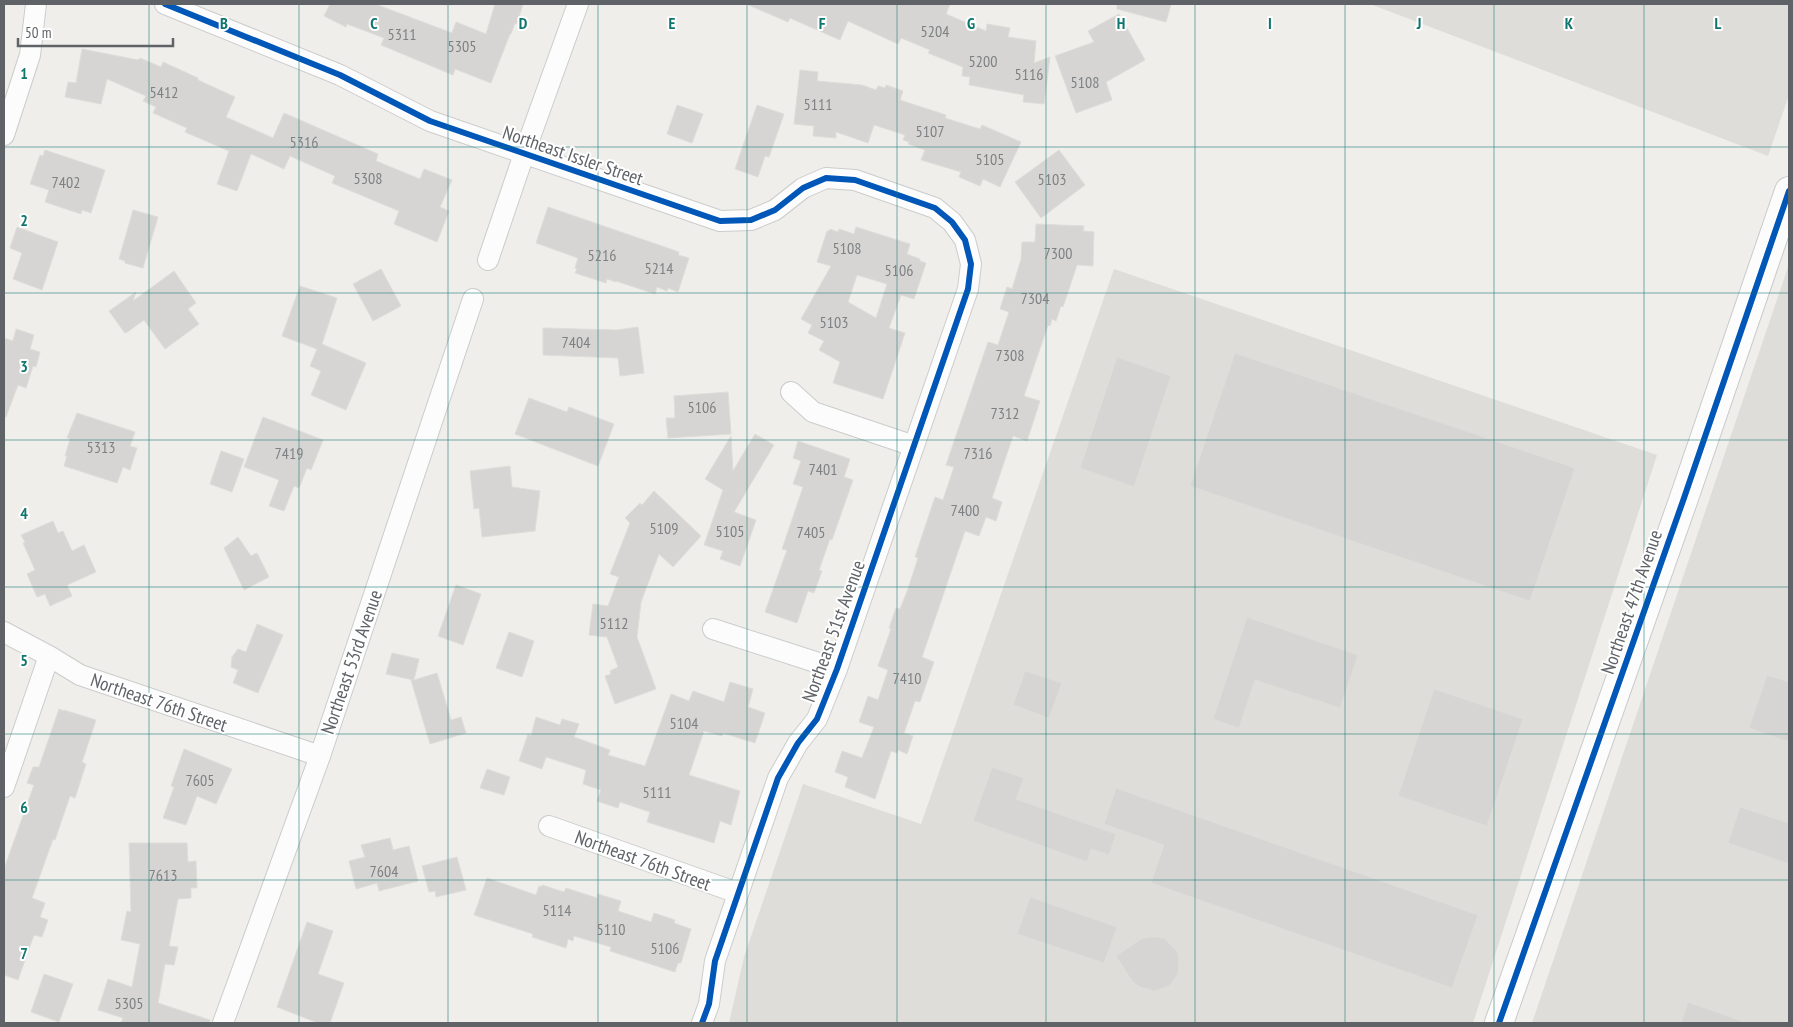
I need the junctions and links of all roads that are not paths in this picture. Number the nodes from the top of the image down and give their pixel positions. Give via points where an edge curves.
1 (36, 4) edge
2 (165, 4) edge
3 (578, 4) edge
4 (4, 135) edge
5 (524, 154) junction
6 (1789, 191) edge
7 (965, 240) joint
8 (488, 260) dead end
9 (473, 299) dead end
10 (791, 392) dead end
11 (914, 446) junction
12 (713, 628) dead end
13 (4, 632) edge
14 (49, 656) junction
15 (837, 668) junction
16 (320, 756) junction
17 (4, 786) edge
18 (549, 826) dead end
19 (738, 893) junction
20 (223, 1023) edge
21 (702, 1023) edge
22 (1499, 1023) edge

1 - 4 street via 30,55
2 - 5 street, Northeast Issler Street via 340,75 430,121
3 - 5 street
5 - 7 street, Northeast Issler Street via 720,220 751,220 775,210 803,188 826,178 854,180 935,208 952,222
5 - 8 street
6 - 22 street, Northeast 47th Avenue
7 - 11 street, Northeast 51st Avenue via 971,264 968,289
9 - 16 street, Northeast 53rd Avenue
10 - 11 street via 813,412
11 - 15 street, Northeast 51st Avenue
12 - 15 street
13 - 14 street, Northeast 76th Street
14 - 16 street, Northeast 76th Street via 80,675
14 - 17 street
15 - 19 street, Northeast 51st Avenue via 818,719 798,743 778,778
16 - 20 street, Northeast 53rd Avenue
18 - 19 street, Northeast 76th Street
19 - 21 street, Northeast 51st Avenue via 715,961 709,1004

